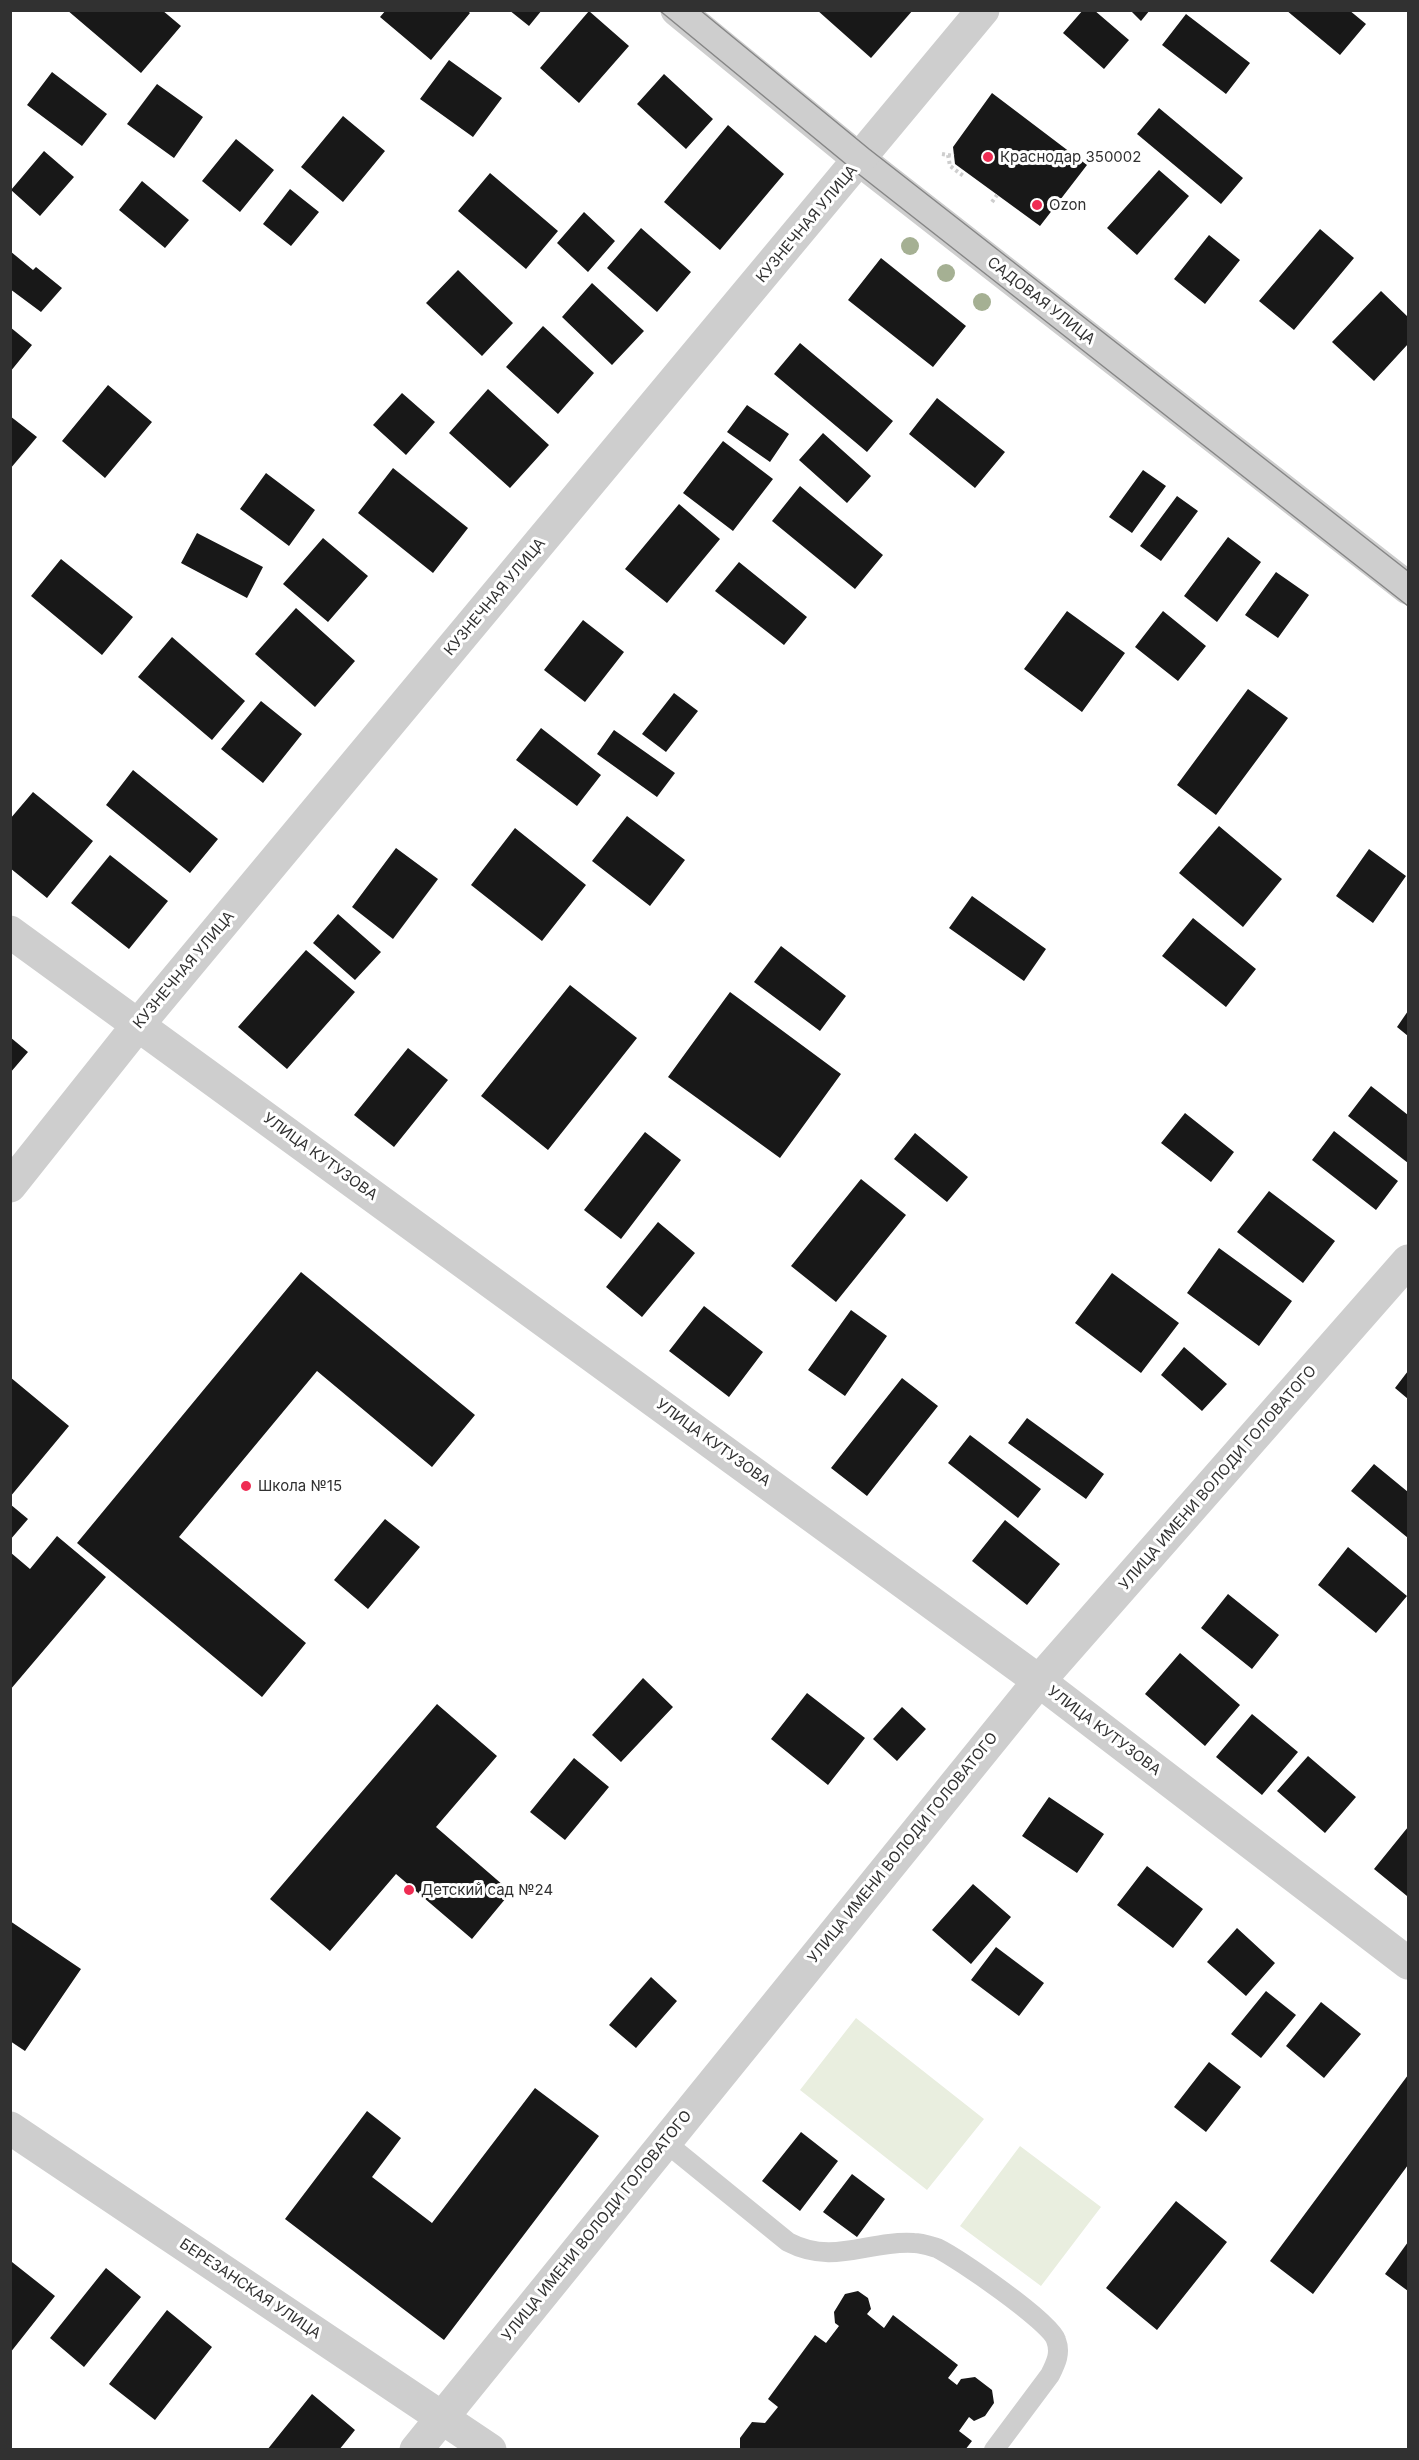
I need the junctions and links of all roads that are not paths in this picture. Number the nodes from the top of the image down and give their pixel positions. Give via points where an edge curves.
1 (677, 10) edge
2 (983, 10) edge
3 (860, 160) junction
4 (1408, 588) edge
5 (10, 932) edge
6 (138, 1024) junction
7 (10, 1186) edge
8 (1407, 1267) edge
9 (1039, 1681) junction
10 (1408, 1963) edge
11 (10, 2128) edge
12 (665, 2142) junction
13 (442, 2418) junction
14 (416, 2450) edge
15 (490, 2450) edge
16 (994, 2450) edge

1 - 3 street, САДОВАЯ УЛИЦА
2 - 3 street, КУЗНЕЧНАЯ УЛИЦА
3 - 4 street, САДОВАЯ УЛИЦА
3 - 6 street, КУЗНЕЧНАЯ УЛИЦА
5 - 6 street, УЛИЦА КУТУЗОВА
6 - 7 street, КУЗНЕЧНАЯ УЛИЦА
6 - 9 street, УЛИЦА КУТУЗОВА
8 - 9 street, УЛИЦА ИМЕНИ ВОЛОДИ ГОЛОВАТОГО
9 - 10 street, УЛИЦА КУТУЗОВА
9 - 12 street, УЛИЦА ИМЕНИ ВОЛОДИ ГОЛОВАТОГО
11 - 13 street, БЕРЕЗАНСКАЯ УЛИЦА
12 - 13 street, УЛИЦА ИМЕНИ ВОЛОДИ ГОЛОВАТОГО
12 - 16 lane via 803,2250 820,2254 914,2243 934,2247 962,2262 1050,2329 1059,2350 1057,2362
13 - 14 street, УЛИЦА ИМЕНИ ВОЛОДИ ГОЛОВАТОГО
13 - 15 street, БЕРЕЗАНСКАЯ УЛИЦА

